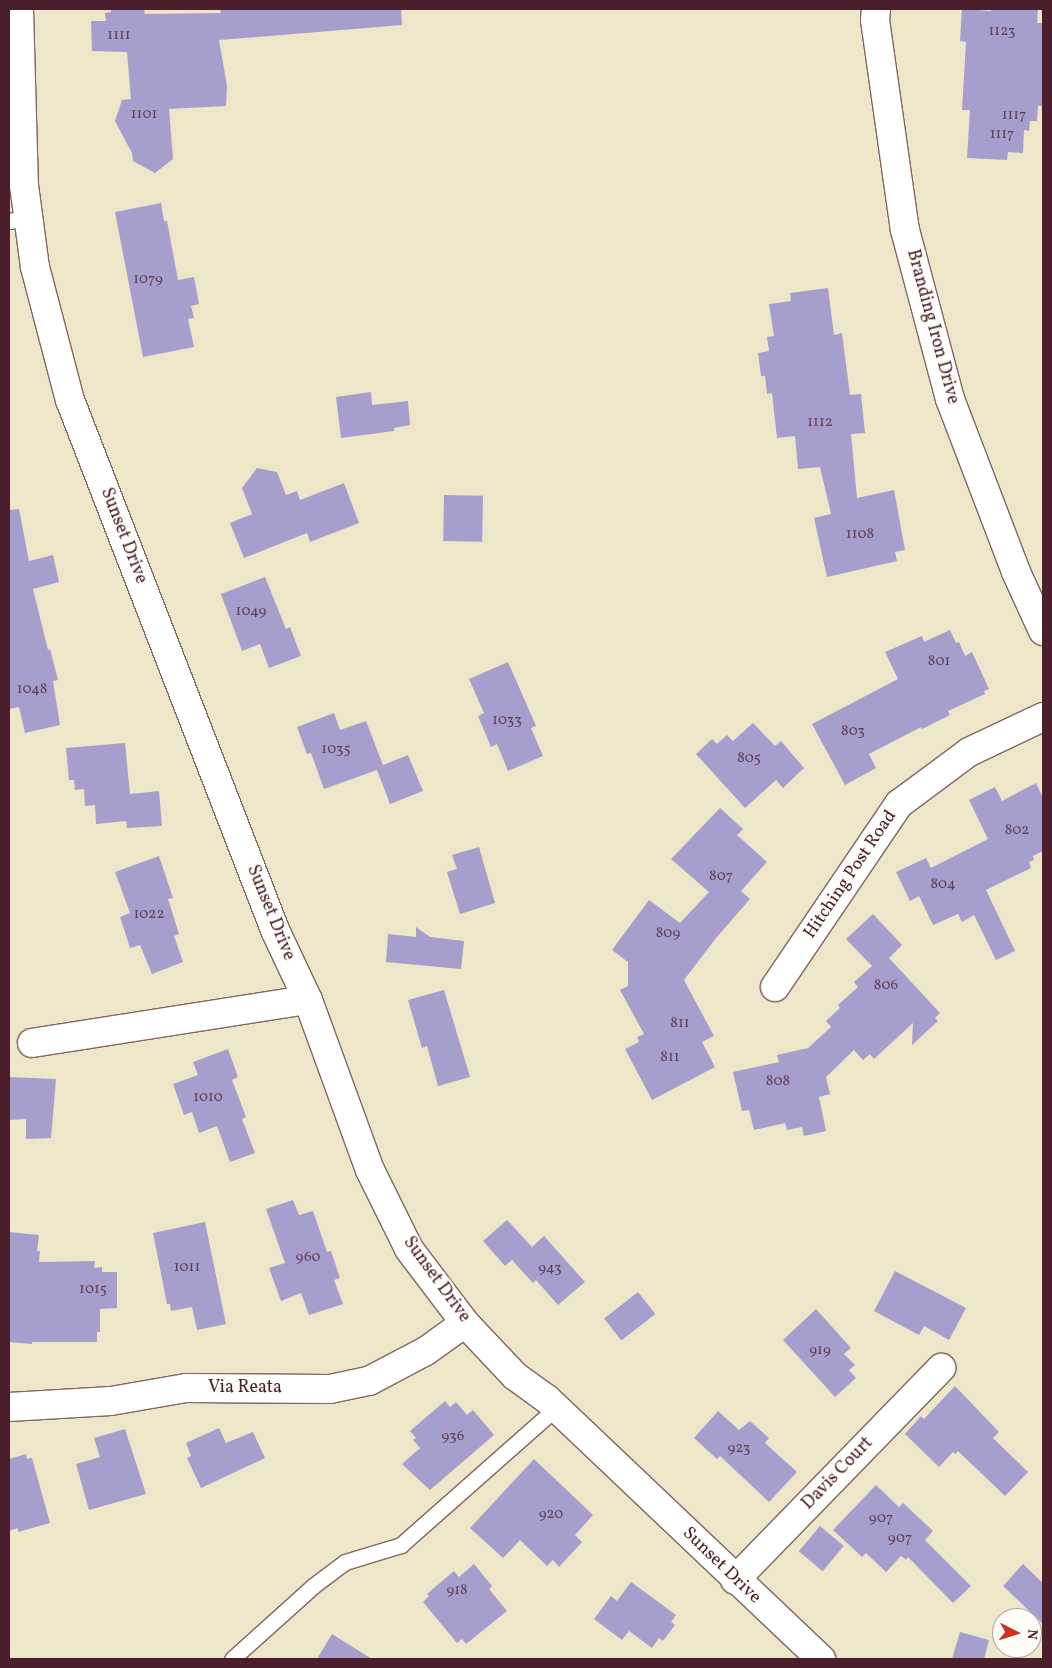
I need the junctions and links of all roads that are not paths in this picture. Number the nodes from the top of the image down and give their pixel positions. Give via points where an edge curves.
1 (19, 9) edge
2 (876, 9) edge
3 (14, 54) edge
4 (19, 220) edge
5 (1043, 631) edge
6 (1043, 717) edge
7 (775, 986) dead end
8 (308, 1000) junction
9 (32, 1043) dead end
10 (464, 1323) junction
11 (941, 1368) dead end
12 (9, 1407) edge
13 (556, 1408) junction
14 (735, 1580) junction
15 (232, 1659) edge
16 (821, 1659) edge

1 - 3 street, Sunset Drive
2 - 5 street, Branding Iron Drive via 905,230 950,399 1016,572
3 - 4 street, Sunset Drive via 24,185
4 - 8 street, Sunset Drive via 35,267 70,400 276,930
6 - 7 street, Hitching Post Road via 969,752 899,804
8 - 9 street
8 - 10 street, Sunset Drive via 370,1170 410,1249
10 - 12 street, Via Reata via 426,1351 369,1381 330,1389 186,1388 111,1401
10 - 13 street, Sunset Drive via 515,1376
11 - 14 street, Davis Court
13 - 14 street, Sunset Drive
13 - 15 lane via 401,1545 345,1562 312,1586
14 - 16 street, Sunset Drive

